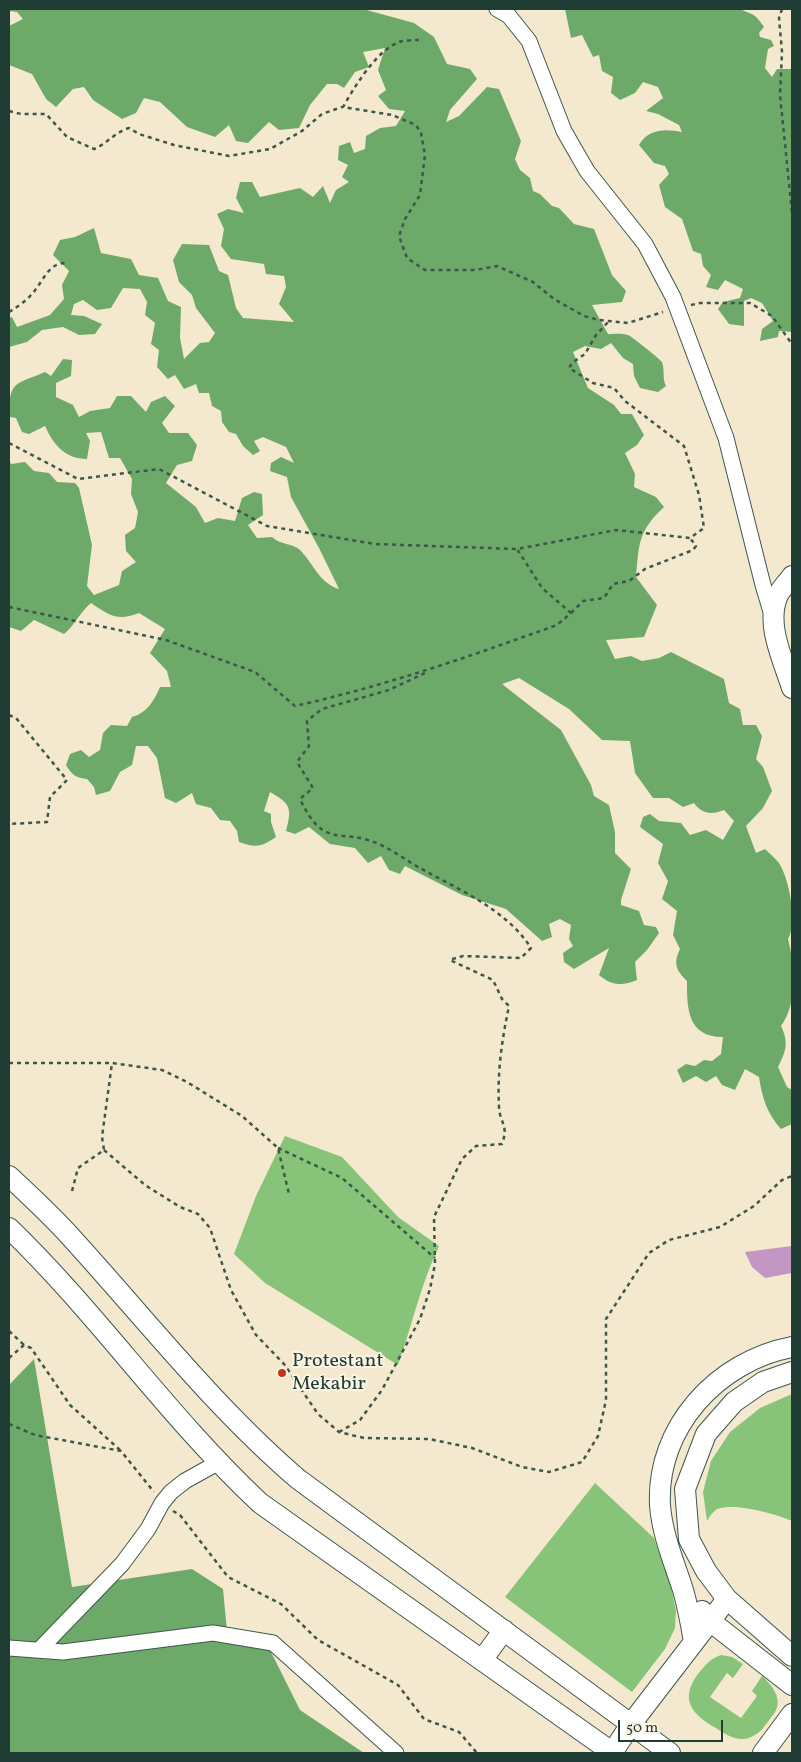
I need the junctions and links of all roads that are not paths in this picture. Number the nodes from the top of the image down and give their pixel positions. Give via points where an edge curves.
1 (496, 9) edge
2 (792, 576) edge
3 (772, 615) junction
4 (792, 688) edge
5 (9, 1176) edge
6 (9, 1228) edge
7 (792, 1347) edge
8 (792, 1372) edge
9 (219, 1462) junction
10 (682, 1589) junction
11 (728, 1599) junction
12 (710, 1621) junction
13 (504, 1630) junction
14 (694, 1642) junction
15 (9, 1648) edge
16 (39, 1650) junction
17 (792, 1656) edge
18 (482, 1660) junction
19 (792, 1685) edge
20 (789, 1720) edge
21 (631, 1724) junction
22 (396, 1753) edge
23 (612, 1753) edge
24 (670, 1753) edge
25 (763, 1753) edge

1 - 3 street via 509,16 529,41 564,131 587,171 645,244 673,297 726,438
2 - 3 main road via 778,594
3 - 4 main road
5 - 13 main road via 68,1233 225,1411 263,1449 298,1479
6 - 9 main road via 63,1283
7 - 10 main road via 773,1351 725,1374 685,1415 664,1458 660,1505 671,1557
8 - 11 main road via 762,1382 734,1402 706,1434 685,1489 689,1539 706,1570
9 - 16 street via 185,1481 162,1503 148,1529 122,1564
9 - 18 main road via 267,1508
10 - 12 main road
10 - 14 main road
11 - 12 main road
11 - 17 main road
12 - 14 main road
12 - 19 main road
13 - 18 main road
13 - 21 main road
14 - 21 main road
15 - 16 street
16 - 22 street via 63,1652 213,1633 273,1643
18 - 23 main road
20 - 25 main road
21 - 23 main road
21 - 24 main road

